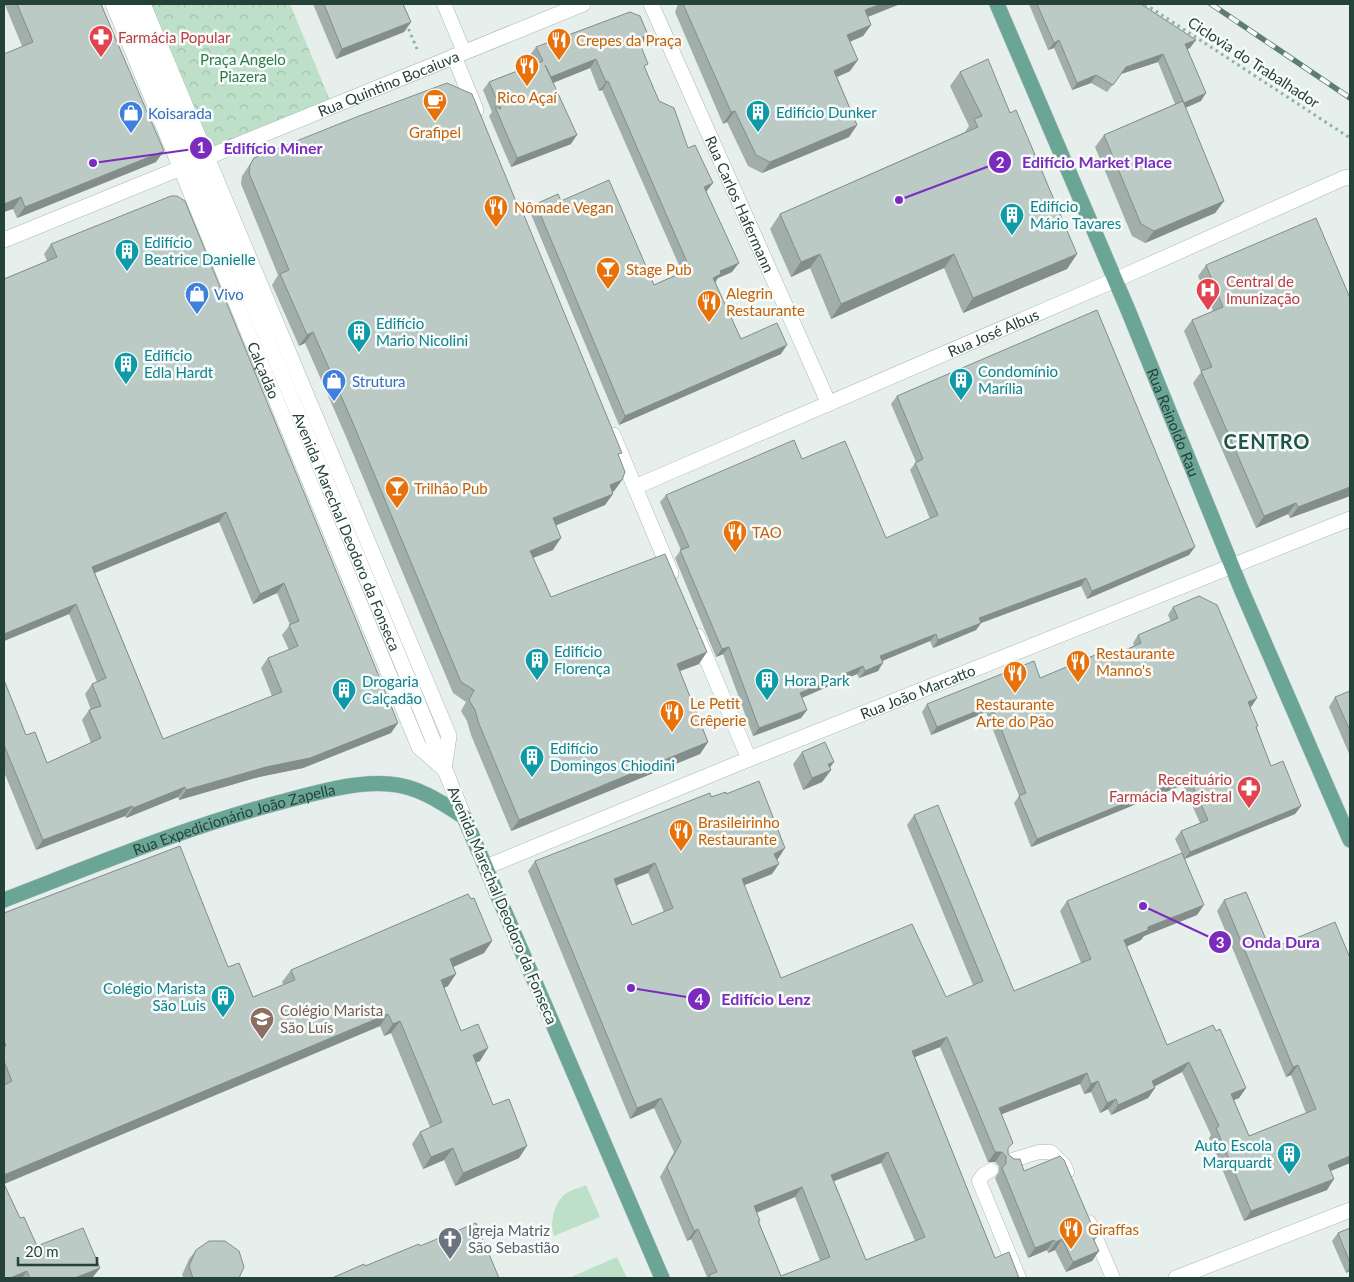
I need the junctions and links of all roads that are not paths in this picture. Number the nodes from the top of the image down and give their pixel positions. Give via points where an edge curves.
1 (114, 4) edge
2 (128, 4) edge
3 (144, 4) edge
4 (444, 4) edge
5 (583, 4) edge
6 (651, 4) edge
7 (997, 4) edge
8 (459, 54) junction
9 (481, 120) edge
10 (194, 162) junction
11 (1350, 177) edge
12 (4, 240) edge
13 (1115, 280) junction
14 (829, 404) junction
15 (608, 423) edge
16 (635, 487) junction
17 (1350, 519) edge
18 (1233, 566) junction
19 (677, 586) edge
20 (692, 623) edge
21 (749, 759) junction
22 (464, 817) junction
23 (1350, 840) edge
24 (486, 867) junction
25 (4, 900) edge
26 (1010, 1161) edge
27 (991, 1170) dead end
28 (1072, 1183) edge
29 (1084, 1210) edge
30 (1350, 1210) edge
31 (662, 1278) edge
32 (1018, 1278) edge
33 (1113, 1278) edge
34 (1176, 1278) edge

1 - 10 street
2 - 10 street, Avenida Marechal Deodoro da Fonseca
3 - 10 street
4 - 8 lane
5 - 8 street, Rua Quintino Bocaiuva
6 - 14 street, Rua Carlos Hafermann
7 - 13 main road, Rua Reinoldo Rau
8 - 9 street
8 - 10 street, Rua Quintino Bocaiuva
10 - 12 street, Rua Quintino Bocaiuva
10 - 22 street, Avenida Marechal Deodoro da Fonseca
11 - 13 street, Rua José Albus
13 - 14 street, Rua José Albus
13 - 18 main road, Rua Reinoldo Rau
14 - 16 street, Rua José Albus
15 - 16 street
16 - 19 street
17 - 18 street, Rua João Marcatto
18 - 21 street, Rua João Marcatto
18 - 23 main road, Rua Reinoldo Rau
20 - 21 street
21 - 24 street, Rua João Marcatto
22 - 24 main road, Avenida Marechal Deodoro da Fonseca
22 - 25 main road, Rua Expedicionário João Zapella via 430,795 412,789 390,784 361,784 303,796 193,828
24 - 31 main road, Avenida Marechal Deodoro da Fonseca
26 - 28 lane via 1038,1152 1051,1152 1064,1164
27 - 32 lane via 983,1174 979,1182
29 - 33 lane
30 - 34 street

